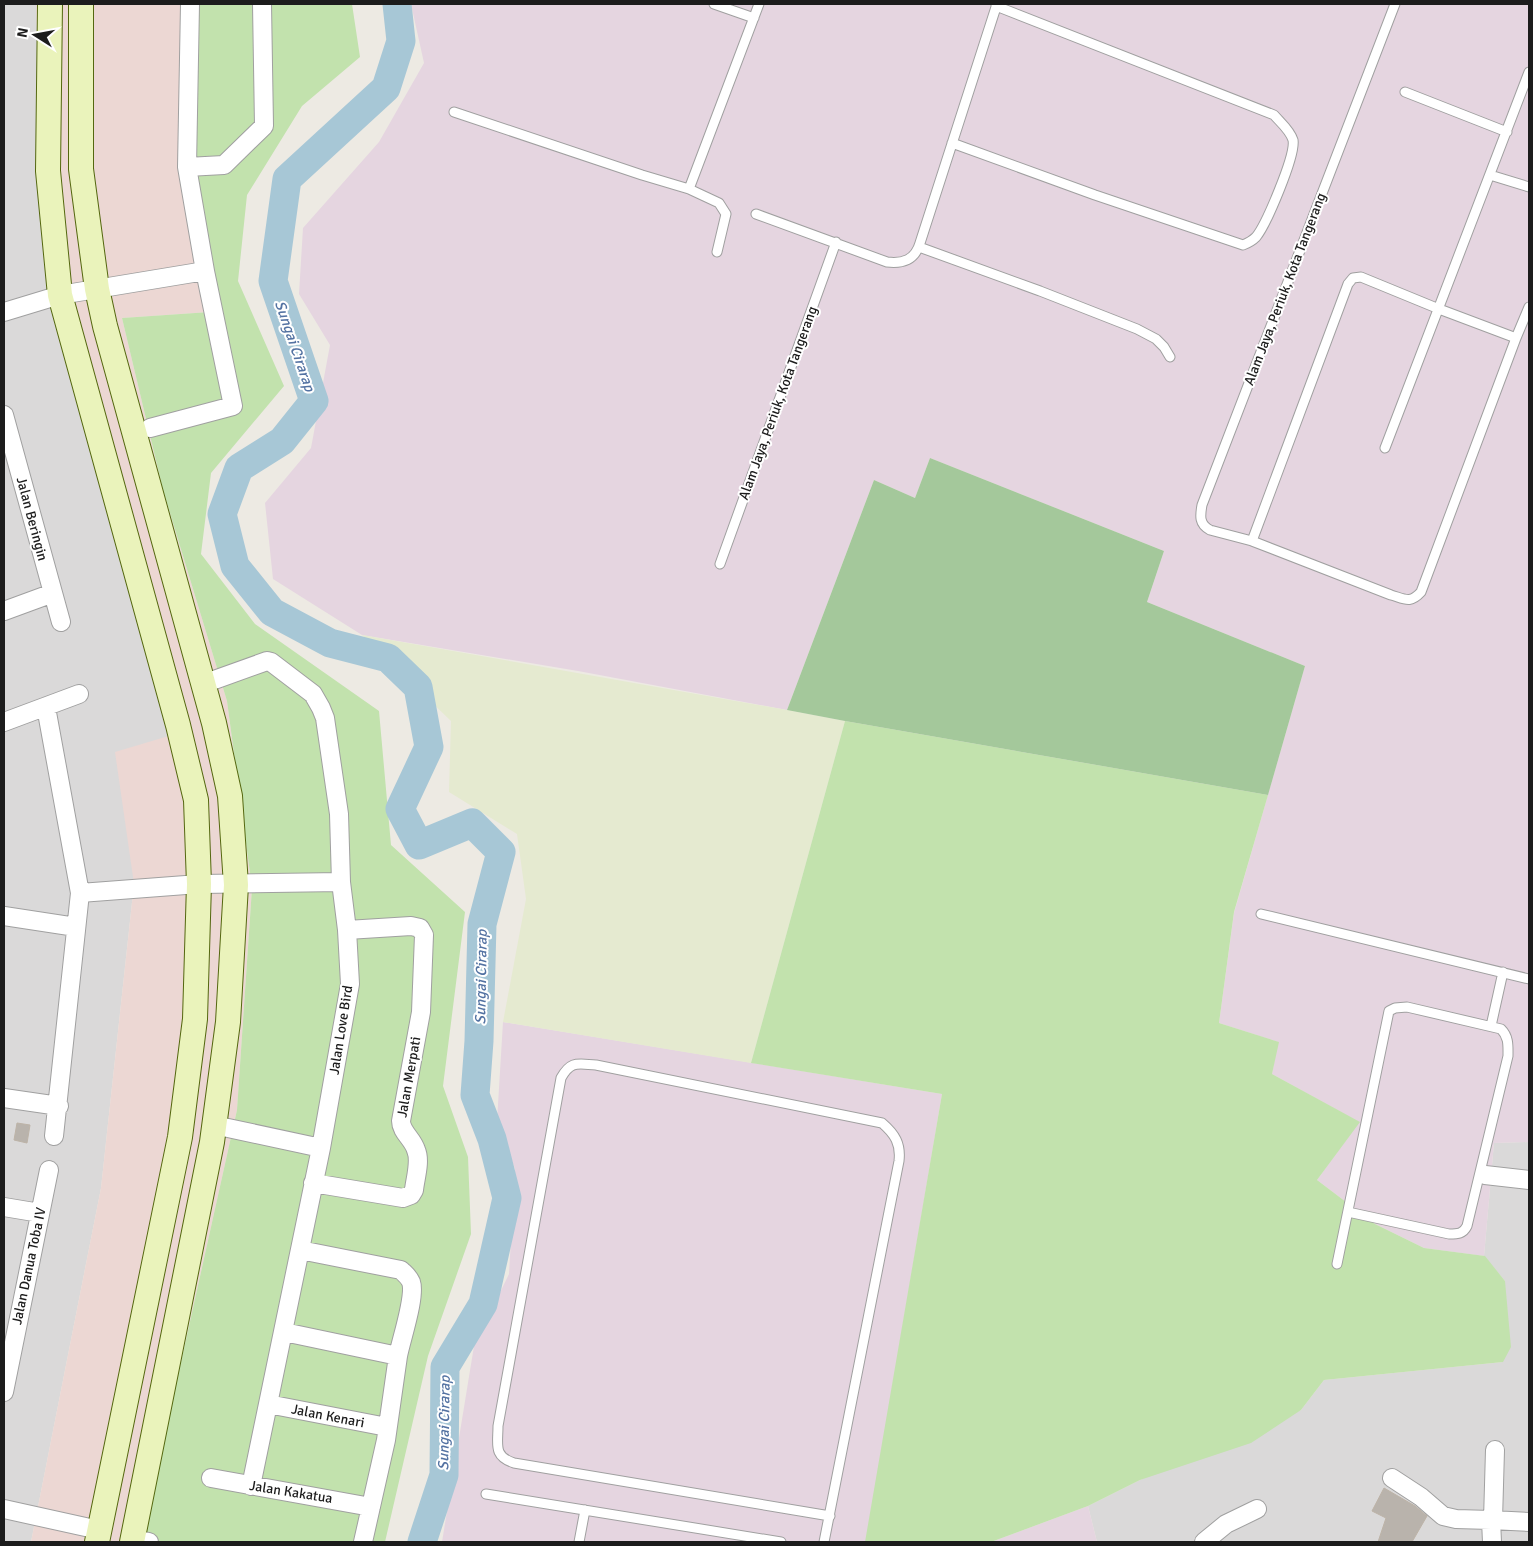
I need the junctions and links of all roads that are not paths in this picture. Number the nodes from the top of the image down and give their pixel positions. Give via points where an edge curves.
1 (50, 4) edge
2 (81, 4) edge
3 (190, 4) edge
4 (262, 4) edge
5 (714, 4) edge
6 (759, 4) edge
7 (1395, 4) edge
8 (996, 5) edge
9 (754, 18) junction
10 (1529, 72) edge
11 (1405, 92) dead end
12 (454, 112) dead end
13 (1507, 132) junction
14 (952, 143) junction
15 (187, 167) junction
16 (1490, 175) junction
17 (1529, 187) edge
18 (689, 189) junction
19 (756, 214) dead end
20 (836, 242) junction
21 (919, 247) junction
22 (717, 252) dead end
23 (205, 271) junction
24 (93, 289) junction
25 (65, 294) junction
26 (1529, 307) edge
27 (1438, 309) junction
28 (4, 312) edge
29 (1516, 338) junction
30 (1170, 357) dead end
31 (4, 415) edge
32 (150, 428) dead end
33 (1385, 448) dead end
34 (1252, 541) junction
35 (720, 564) dead end
36 (53, 593) junction
37 (4, 611) edge
38 (61, 622) dead end
39 (204, 684) junction
40 (79, 694) dead end
41 (46, 707) junction
42 (4, 722) edge
43 (341, 882) junction
44 (217, 884) junction
45 (80, 893) junction
46 (1260, 914) dead end
47 (4, 916) edge
48 (76, 927) junction
49 (347, 930) junction
50 (1503, 972) junction
51 (1529, 979) edge
52 (1491, 1026) junction
53 (4, 1098) edge
54 (59, 1106) junction
55 (214, 1126) junction
56 (54, 1136) dead end
57 (321, 1148) junction
58 (49, 1170) dead end
59 (1485, 1175) dead end
60 (1529, 1180) edge
61 (313, 1183) junction
62 (4, 1207) edge
63 (1348, 1212) junction
64 (40, 1213) junction
65 (300, 1250) junction
66 (1337, 1264) dead end
67 (284, 1332) junction
68 (398, 1356) junction
69 (4, 1392) edge
70 (268, 1404) junction
71 (388, 1427) junction
72 (1494, 1450) dead end
73 (211, 1478) dead end
74 (1392, 1478) dead end
75 (251, 1486) junction
76 (486, 1494) dead end
77 (371, 1507) junction
78 (4, 1509) edge
79 (1257, 1509) dead end
80 (585, 1510) junction
81 (830, 1516) junction
82 (1492, 1520) junction
83 (1529, 1522) edge
84 (98, 1536) edge
85 (138, 1541) edge
86 (363, 1542) edge
87 (579, 1542) edge
88 (781, 1542) edge
89 (824, 1542) edge
90 (1204, 1542) edge
91 (1492, 1542) edge

1 - 25 main road via 48,171
2 - 24 main road via 81,169
3 - 15 street
4 - 15 street via 264,126 224,165
5 - 9 lane
6 - 9 lane
7 - 34 lane, Alam Jaya, Periuk, Kota Tangerang via 1202,505 1200,516 1205,527
8 - 14 lane
8 - 14 lane via 1274,115 1293,140 1292,154 1257,236 1243,245
9 - 18 lane
10 - 13 lane
11 - 13 lane
12 - 18 lane
13 - 16 lane
14 - 21 lane
15 - 23 street
16 - 17 lane
16 - 27 lane
18 - 22 lane via 719,203 725,211
19 - 20 lane
20 - 21 lane via 897,263 914,256
20 - 35 lane, Alam Jaya, Periuk, Kota Tangerang
21 - 30 lane via 1138,330 1156,339
23 - 24 street
23 - 32 street via 234,406
24 - 25 street
24 - 39 main road
25 - 28 street
25 - 44 main road
26 - 29 lane, Alam Jaya, Periuk, Kota Tangerang
27 - 29 lane
27 - 33 lane
27 - 34 lane via 1361,277 1353,278 1348,284
29 - 34 lane, Alam Jaya, Periuk, Kota Tangerang via 1421,592 1415,599 1391,595
31 - 36 street, Jalan Beringin
36 - 37 street
36 - 38 street, Jalan Beringin
39 - 43 street, Jalan Love Bird via 269,661 318,701 325,718 338,814
39 - 44 main road via 230,796
40 - 41 street
41 - 42 street
41 - 45 street
43 - 44 street
43 - 49 street, Jalan Love Bird
44 - 45 street
44 - 55 main road via 228,1022
44 - 84 main road via 180,1137
45 - 48 street
46 - 50 lane
47 - 48 street
48 - 54 street
49 - 57 street, Jalan Love Bird via 349,992
49 - 61 street, Jalan Merpati via 411,926 420,928 424,935 421,1012 401,1121 402,1129 417,1151 414,1190 403,1198
50 - 51 lane
50 - 52 lane
52 - 63 lane via 1407,1007 1389,1011
52 - 63 lane via 1505,1033 1508,1056 1465,1230 1449,1234
53 - 54 street
54 - 56 street
55 - 57 street
55 - 85 main road
57 - 61 street, Jalan Love Bird
58 - 64 street, Jalan Danua Toba IV
59 - 60 street
61 - 65 street, Jalan Love Bird
62 - 64 street
63 - 66 lane
64 - 69 street, Jalan Danua Toba IV
65 - 67 street, Jalan Love Bird
65 - 68 street via 401,1270 407,1276 412,1290
67 - 68 street
67 - 70 street, Jalan Love Bird
68 - 71 street
70 - 71 street, Jalan Kenari
70 - 75 street, Jalan Love Bird
71 - 77 street
72 - 82 street
73 - 75 street, Jalan Kakatua
74 - 82 street via 1443,1516
75 - 77 street, Jalan Kakatua
76 - 80 lane
77 - 86 street
78 - 84 street
79 - 90 street via 1226,1524
80 - 87 lane
80 - 88 lane
81 - 81 lane via 514,1463 498,1452 498,1426 561,1078 574,1064 882,1123 896,1138 899,1161
81 - 89 lane
82 - 83 street
82 - 91 street

